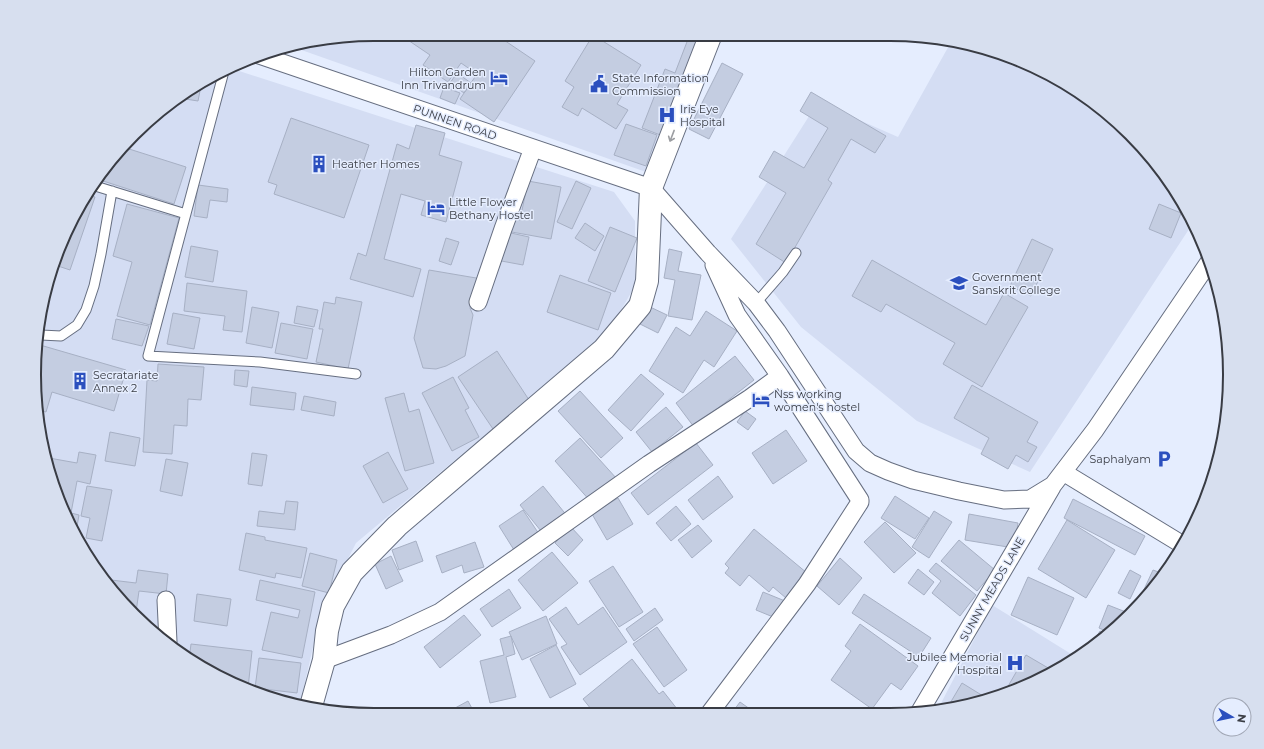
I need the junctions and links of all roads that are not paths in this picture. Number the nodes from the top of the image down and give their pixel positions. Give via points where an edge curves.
1 (708, 41) edge
2 (269, 58) edge
3 (222, 78) edge
4 (533, 148) junction
5 (98, 187) edge
6 (651, 188) junction
7 (112, 191) junction
8 (186, 214) junction
9 (708, 253) junction
10 (796, 253) dead end
11 (1205, 268) edge
12 (478, 302) dead end
13 (756, 303) junction
14 (44, 335) edge
15 (356, 374) dead end
16 (780, 376) junction
17 (1058, 479) junction
18 (1177, 542) edge
19 (166, 600) dead end
20 (168, 636) edge
21 (324, 660) junction
22 (312, 702) edge
23 (923, 706) edge
24 (714, 708) edge

1 -> 6 street
2 - 4 street, PUNNEN ROAD
3 - 8 lane
4 - 6 street, PUNNEN ROAD
4 - 12 street
5 - 7 lane
6 - 9 street
6 - 21 street via 647,281 640,306 604,350 397,526 352,572 333,606
7 - 8 lane
7 - 14 lane via 101,254 86,310 77,325 61,336
8 - 15 lane via 148,356 260,362
9 - 13 street
9 - 16 street via 737,315
10 - 13 lane
11 - 17 street, SUNNY MEADS LANE via 1095,430
13 - 17 street via 856,450 870,463 913,480 1004,500 1030,499
16 - 21 street via 649,464 440,612 391,635
16 - 24 street via 860,502 807,584
17 - 18 street
17 - 23 street, SUNNY MEADS LANE
19 - 20 street
21 - 22 street

